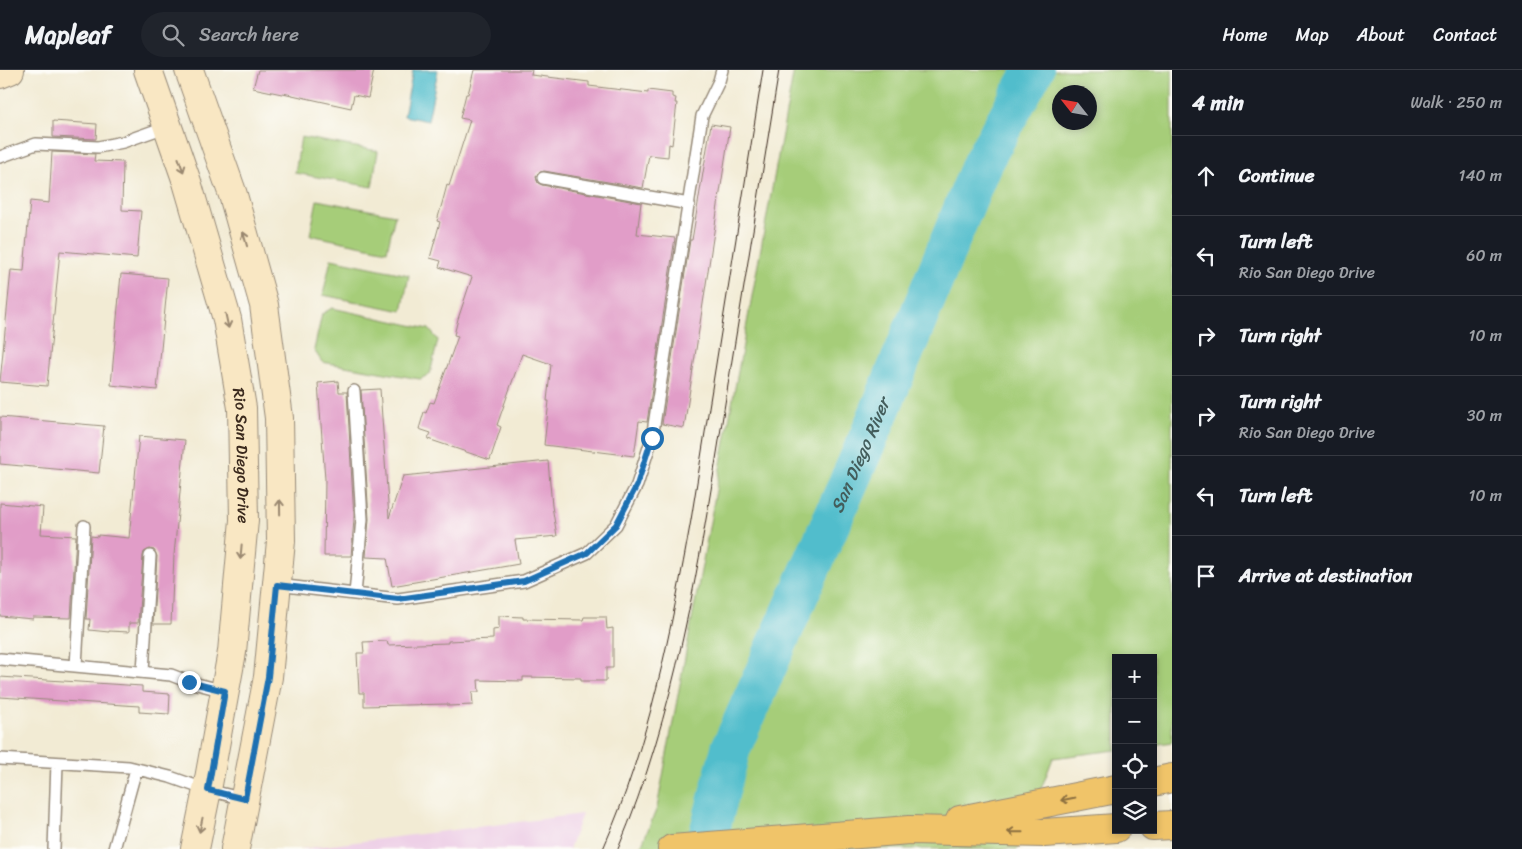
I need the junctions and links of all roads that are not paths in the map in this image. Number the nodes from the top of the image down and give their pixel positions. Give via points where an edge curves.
1 (10, 70) edge
2 (148, 70) edge
3 (189, 70) edge
4 (722, 70) edge
5 (0, 74) edge
6 (168, 126) junction
7 (0, 157) edge
8 (543, 178) dead end
9 (689, 204) junction
10 (354, 391) dead end
11 (84, 526) dead end
12 (150, 556) dead end
13 (277, 585) junction
14 (355, 594) junction
15 (0, 659) edge
16 (76, 666) junction
17 (143, 672) junction
18 (225, 691) junction
19 (0, 759) edge
20 (57, 763) junction
21 (136, 769) junction
22 (1172, 778) edge
23 (1157, 781) edge
24 (208, 790) junction
25 (1112, 790) edge
26 (245, 799) junction
27 (1172, 825) edge
28 (1157, 826) edge
29 (1112, 828) edge
30 (909, 830) junction
31 (54, 849) edge
32 (114, 849) edge
33 (195, 849) edge
34 (235, 849) edge
35 (672, 849) edge

1 - 5 main road
2 - 6 main road, Rio San Diego Drive
13 -> 3 main road via 281,541 278,418 264,305 233,195
4 - 9 lane via 702,116
6 - 7 lane via 98,147 36,144
6 -> 18 main road, Rio San Diego Drive via 226,319 242,408 244,520 232,652
8 - 9 lane
9 - 14 lane via 652,438 637,485 616,525 587,553 524,581 398,599
10 - 14 lane via 362,519
11 - 16 lane
12 - 17 lane
13 - 14 lane
13 - 26 main road via 268,677
15 - 16 lane
16 - 17 lane
17 - 18 lane via 171,675
18 - 24 main road, Rio San Diego Drive
19 - 20 lane
20 - 21 lane
20 - 31 lane
21 - 24 lane
21 - 32 lane
22 - 23 highway
24 - 26 lane
24 -> 33 main road, Rio San Diego Drive
25 -> 30 highway
26 - 34 main road
27 - 28 highway
29 -> 30 highway via 1044,833
30 - 35 highway

